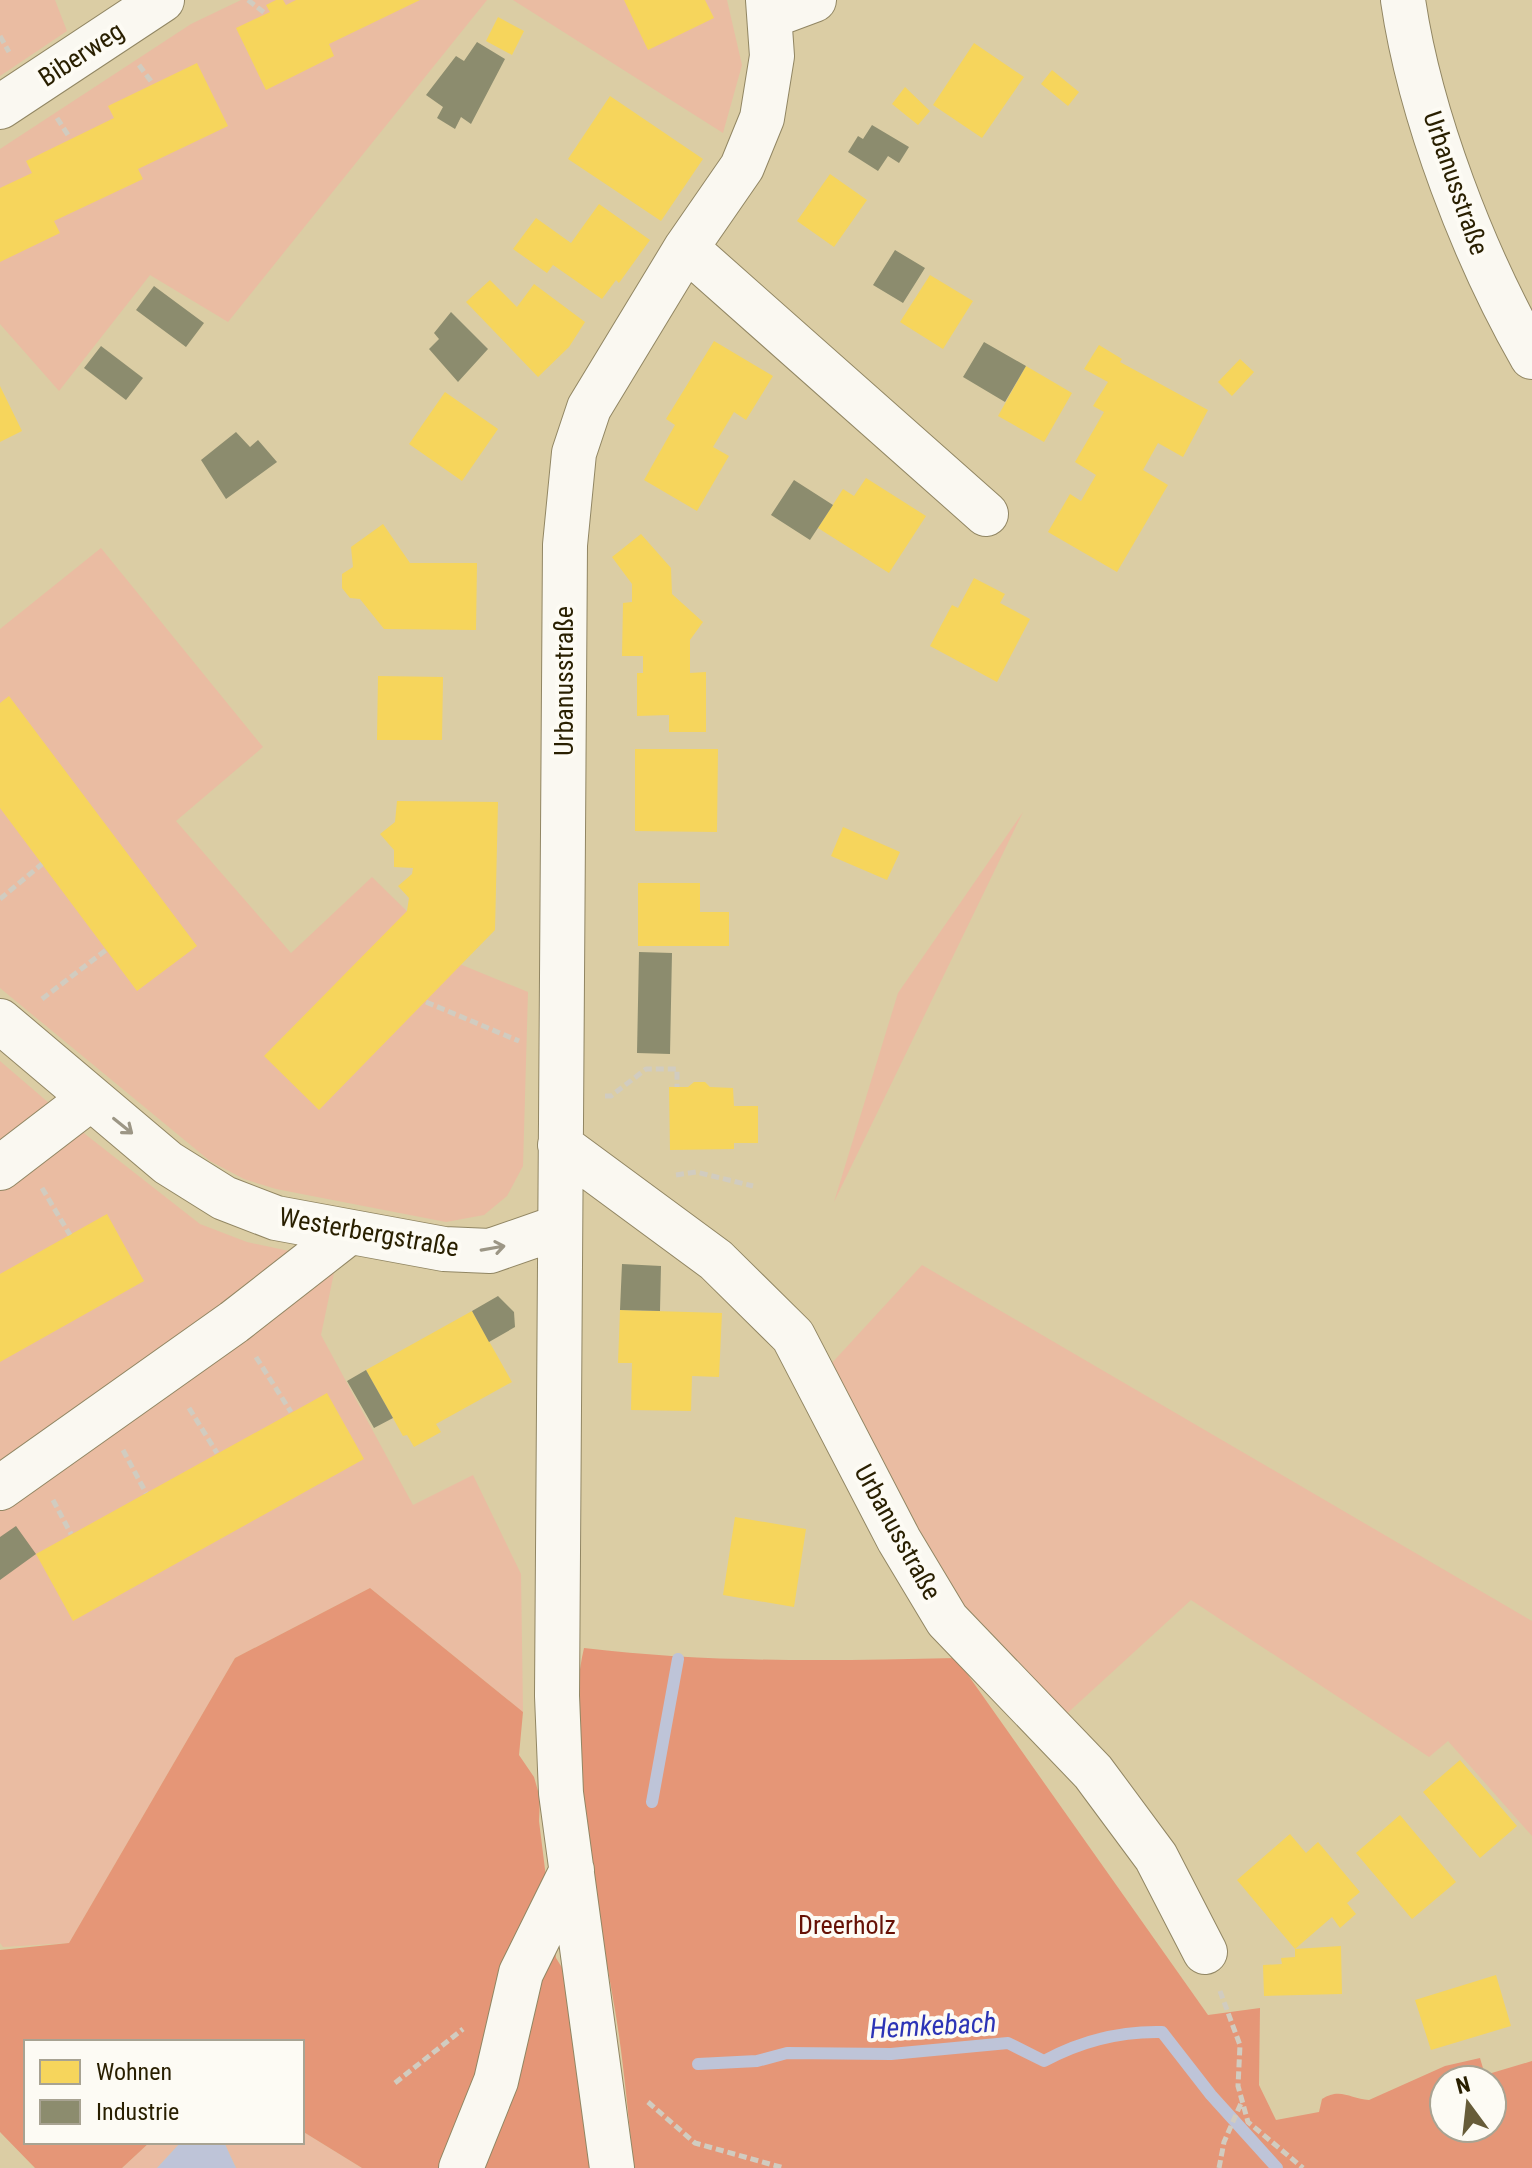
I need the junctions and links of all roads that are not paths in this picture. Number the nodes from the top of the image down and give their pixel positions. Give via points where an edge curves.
1 (162, 0) edge
2 (814, 0) edge
3 (1403, 0) edge
4 (770, 8) edge
5 (0, 107) edge
6 (686, 248) junction
7 (1532, 357) edge
8 (986, 514) dead end
9 (3, 1024) edge
10 (90, 1099) junction
11 (560, 1145) junction
12 (11, 1160) edge
13 (559, 1227) junction
14 (348, 1233) junction
15 (0, 1488) edge
16 (572, 1870) junction
17 (1205, 1952) road end
18 (461, 2168) edge
19 (612, 2168) edge

1 - 5 street, Biberweg
2 - 4 street, Urbanusstraße
3 - 7 street, Urbanusstraße via 1422,85 1451,174 1487,271
4 - 6 street, Urbanusstraße via 770,82 762,118 742,167
6 - 8 street
6 - 11 street, Urbanusstraße via 589,408 574,453 565,545
9 - 10 street, Westerbergstraße
10 - 12 street
10 -> 14 street, Westerbergstraße via 168,1163 224,1198 276,1218
11 - 13 street, Urbanusstraße
11 - 17 street, Urbanusstraße via 716,1260 793,1336 899,1540 947,1620 1093,1772 1156,1857
14 -> 13 street, Westerbergstraße via 490,1251
13 - 16 street, Urbanusstraße via 557,1696 561,1793
14 - 15 street via 234,1322
16 - 18 street via 521,1973 496,2081
16 - 19 street, Urbanusstraße

